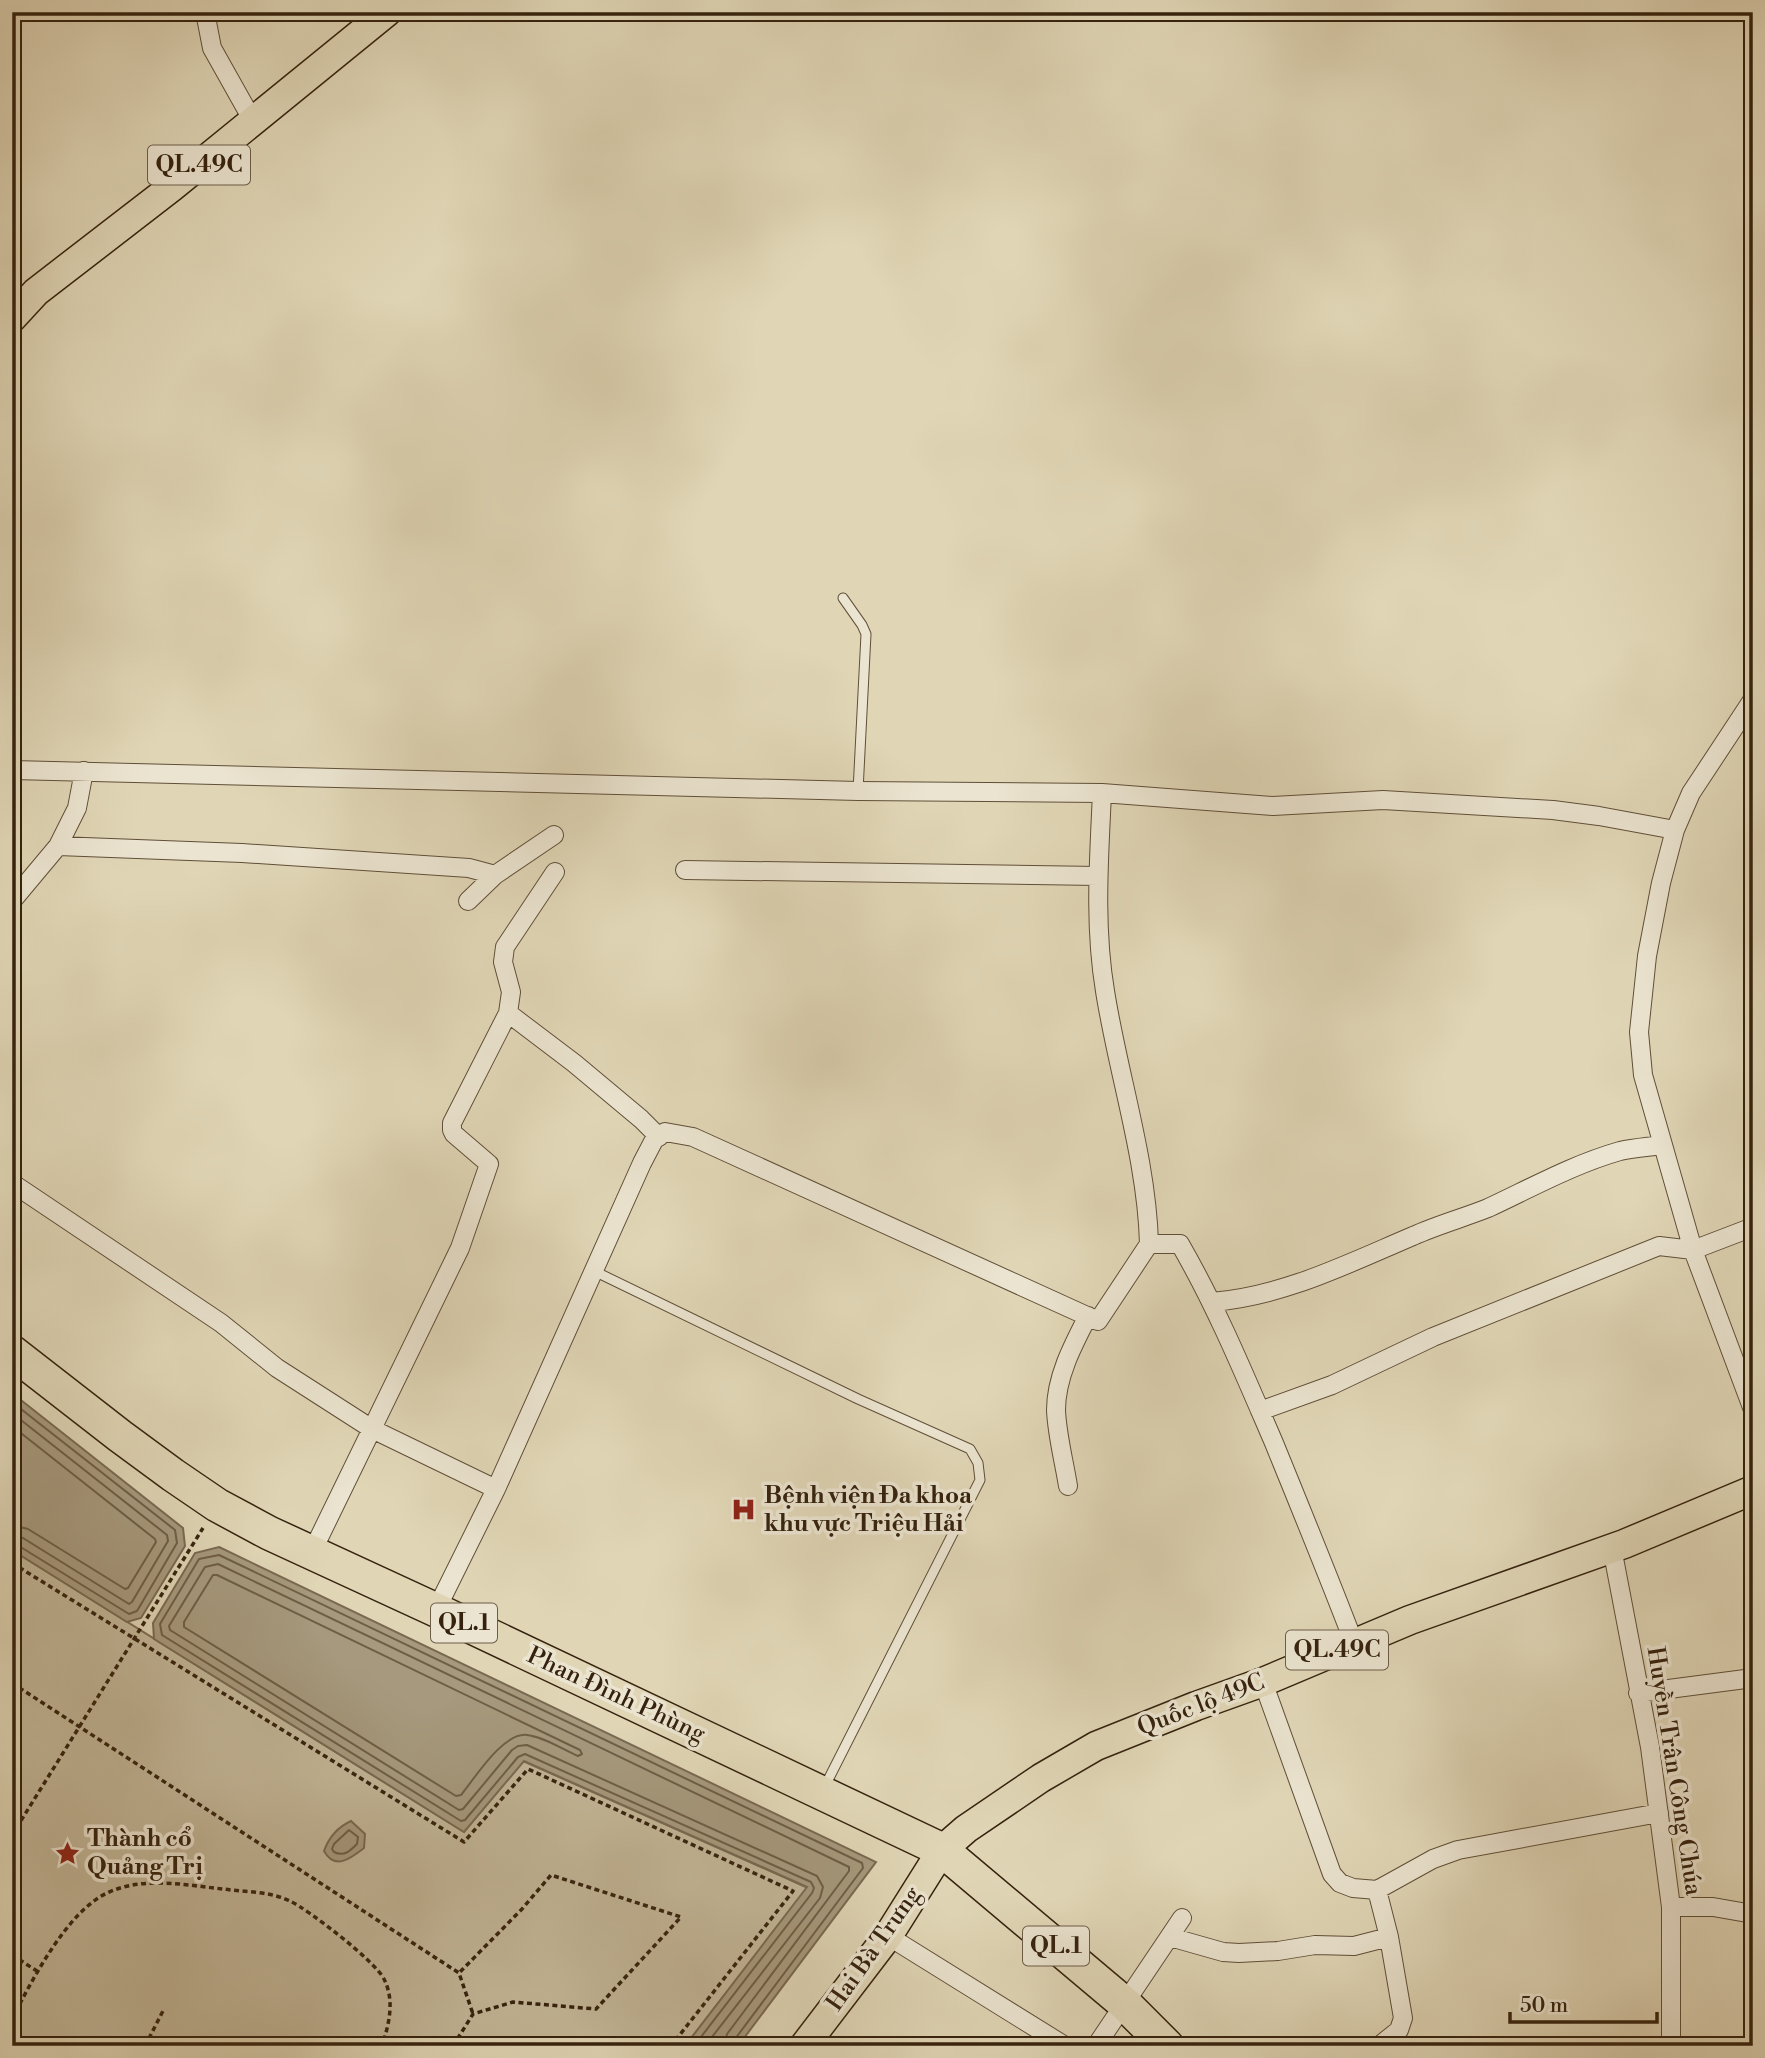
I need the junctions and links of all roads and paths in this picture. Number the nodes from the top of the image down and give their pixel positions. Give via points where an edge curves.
1 (205, 12) edge
2 (387, 12) edge
3 (253, 121) junction
4 (12, 318) edge
5 (843, 598) dead end
6 (1753, 699) edge
7 (12, 769) edge
8 (84, 771) junction
9 (858, 791) junction
10 (1102, 793) junction
11 (1675, 830) junction
12 (554, 835) dead end
13 (58, 846) junction
14 (685, 870) dead end
15 (555, 872) dead end
16 (495, 876) junction
17 (1098, 876) junction
18 (12, 901) edge
19 (468, 901) dead end
20 (508, 1013) junction
21 (659, 1137) junction
22 (1662, 1145) junction
23 (12, 1183) edge
24 (1753, 1227) edge
25 (1149, 1244) junction
26 (1693, 1250) junction
27 (593, 1271) junction
28 (1212, 1303) junction
29 (1088, 1317) junction
30 (12, 1352) edge
31 (1753, 1410) edge
32 (1260, 1411) junction
33 (372, 1429) junction
34 (1068, 1486) dead end
35 (496, 1489) junction
36 (1753, 1490) edge
37 (1612, 1548) junction
38 (190, 1550) dead end
39 (312, 1552) junction
40 (12, 1563) edge
41 (436, 1610) junction
42 (135, 1640) junction
43 (1353, 1643) junction
44 (1753, 1678) edge
45 (1263, 1682) junction
46 (12, 1683) edge
47 (1638, 1693) junction
48 (80, 1727) junction
49 (821, 1793) junction
50 (1659, 1813) junction
51 (13, 1822) edge
52 (20, 1822) junction
53 (12, 1835) edge
54 (942, 1850) junction
55 (1377, 1890) junction
56 (1671, 1907) junction
57 (1753, 1914) edge
58 (1182, 1918) dead end
59 (888, 1936) junction
60 (1170, 1937) junction
61 (1389, 1937) junction
62 (12, 1955) edge
63 (38, 1971) junction
64 (459, 1973) junction
65 (1125, 2004) junction
66 (164, 2009) dead end
67 (473, 2014) junction
68 (12, 2018) edge
69 (145, 2046) edge
70 (382, 2046) edge
71 (453, 2046) edge
72 (671, 2046) edge
73 (804, 2046) edge
74 (1065, 2046) edge
75 (1096, 2046) edge
76 (1167, 2046) edge
77 (1379, 2046) edge
78 (1671, 2046) edge

1 - 3 street via 212,48
2 - 3 main road, QL.49C
3 - 4 main road, QL.49C via 36,292
5 - 9 lane via 866,634
6 - 11 street via 1690,793
7 - 8 street
8 - 9 street
8 - 13 street via 76,808
9 - 10 street
10 - 11 street via 1248,805 1383,800 1553,810
10 - 17 street
11 - 22 street via 1647,956 1639,1032 1643,1075
12 - 16 street
13 - 16 street via 469,868
13 - 18 street
14 - 17 street
15 - 20 street via 502,954 511,992
16 - 19 street
17 - 25 street via 1103,980 1143,1184
20 - 21 street
20 - 33 street via 451,1126 454,1134 489,1164 460,1248
21 - 27 street via 642,1163
21 - 29 street via 665,1132 693,1137
22 - 26 street
22 - 28 street via 1620,1151 1566,1171 1485,1209 1293,1286
23 - 33 street
24 - 26 street
25 - 28 street via 1180,1244
25 - 29 street via 1098,1321
26 - 31 street
26 - 32 street via 1659,1246
27 - 35 street
27 - 49 lane via 970,1449 978,1463 980,1480
28 - 32 street
29 - 34 street via 1071,1348 1056,1409
30 - 39 highway, Phan Đình Phùng / QL.1 via 217,1505
32 - 43 street
33 - 35 street
33 - 39 street
35 - 41 street
36 - 37 main road, Quốc lộ 49C / QL.49C
37 - 43 main road, Quốc lộ 49C / QL.49C
37 - 47 street, Huyền Trân Công Chúa
38 - 42 path
39 - 41 highway, Phan Đình Phùng / QL.1
40 - 42 path
41 - 49 highway, Phan Đình Phùng / QL.1
42 - 48 path
42 - 72 path via 464,1842 528,1769 793,1891
43 - 45 main road, Quốc lộ 49C / QL.49C
44 - 47 street
45 - 54 main road, Quốc lộ 49C / QL.49C via 1096,1746 1002,1804
45 - 55 street via 1332,1874 1353,1888
46 - 48 path
47 - 50 street, Huyền Trân Công Chúa
48 - 52 path
48 - 64 path
49 - 54 highway, Phan Đình Phùng / QL.1
50 - 55 street via 1458,1850
50 - 56 street, Huyền Trân Công Chúa
51 - 52 path
52 - 53 path
54 - 59 main road, Hai Bà Trưng / QL.49C
54 - 65 highway, QL.1
55 - 61 street
56 - 57 street
56 - 78 street, Huyền Trân Công Chúa
58 - 60 street
59 - 73 main road, Hai Bà Trưng / QL.49C
59 - 74 street
60 - 61 street via 1239,1953 1354,1945
60 - 65 street
61 - 77 street via 1403,2018 1399,2030
62 - 63 path
63 - 68 path
63 - 70 path via 66,1929 107,1893 167,1883 270,1894 320,1922 371,1961 384,1978 391,2005
64 - 67 path
64 - 67 path via 551,1875 681,1917 596,2009 513,2002
65 - 75 street
65 - 76 highway, QL.1
66 - 69 path
67 - 71 path

